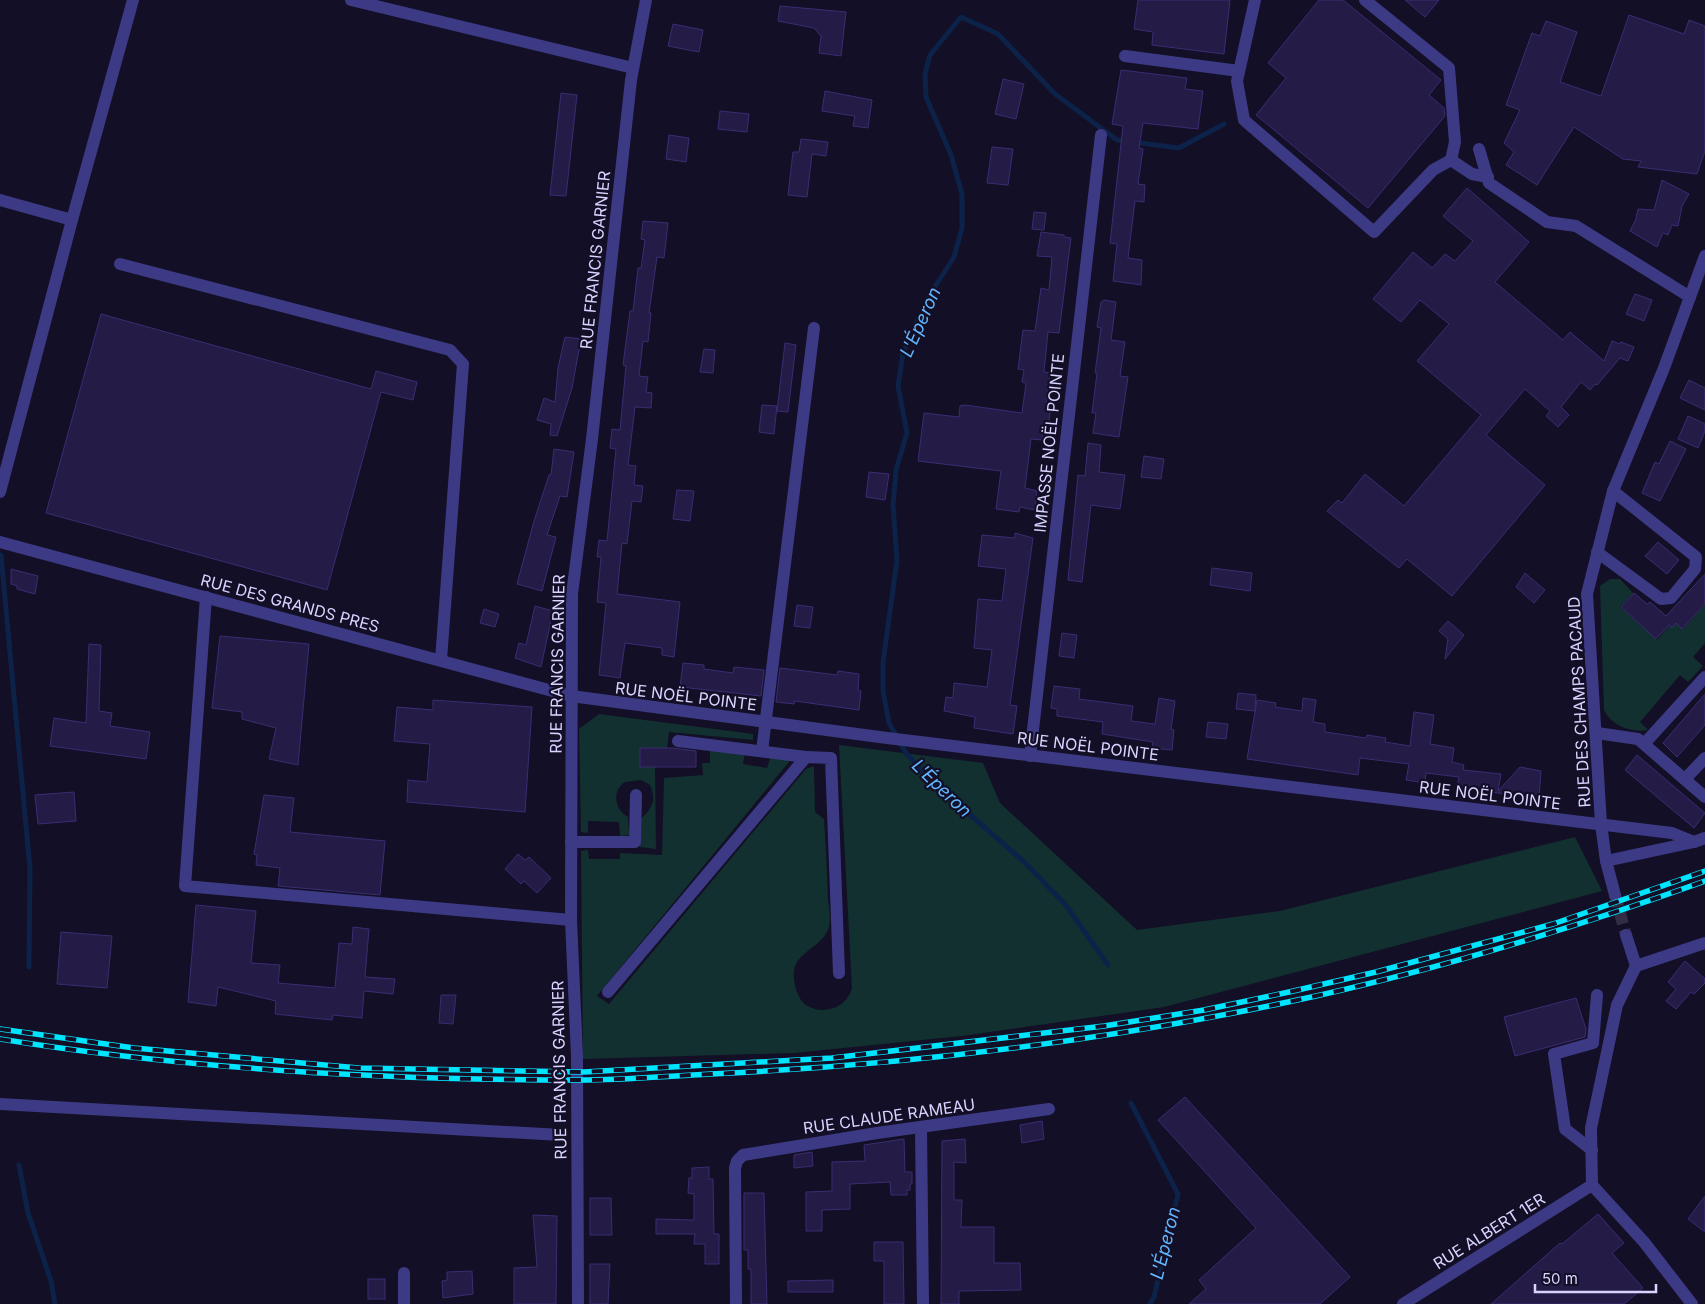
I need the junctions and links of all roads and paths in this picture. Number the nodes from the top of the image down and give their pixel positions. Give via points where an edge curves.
1 (133, 0) edge
2 (351, 0) edge
3 (646, 0) edge
4 (1256, 0) edge
5 (1365, 0) edge
6 (1125, 56) dead end
7 (633, 68) junction
8 (1240, 70) junction
9 (1101, 135) dead end
10 (1479, 149) dead end
11 (1451, 160) junction
12 (1488, 177) junction
13 (0, 200) edge
14 (72, 220) junction
15 (1705, 256) edge
16 (120, 264) dead end
17 (1690, 297) junction
18 (814, 328) dead end
19 (1613, 491) junction
20 (0, 492) edge
21 (0, 542) edge
22 (1597, 552) junction
23 (206, 597) junction
24 (441, 660) junction
25 (1705, 677) edge
26 (571, 696) junction
27 (766, 723) junction
28 (1597, 733) junction
29 (678, 741) dead end
30 (1644, 744) junction
31 (762, 751) junction
32 (1030, 756) junction
33 (806, 757) junction
34 (1705, 758) edge
35 (1685, 779) junction
36 (636, 795) dead end
37 (1705, 797) edge
38 (1601, 824) junction
39 (1699, 840) edge
40 (571, 842) junction
41 (1606, 861) junction
42 (1615, 895) tunnel mouth
43 (571, 920) junction
44 (1626, 935) tunnel mouth
45 (1705, 943) edge
46 (1636, 966) junction
47 (839, 973) dead end
48 (608, 992) dead end
49 (1597, 995) dead end
50 (0, 1104) edge
51 (1049, 1109) dead end
52 (921, 1127) junction
53 (561, 1135) dead end
54 (1592, 1150) junction
55 (1592, 1185) junction
56 (404, 1274) dead end
57 (404, 1304) edge
58 (578, 1304) edge
59 (736, 1304) edge
60 (923, 1304) edge
61 (1403, 1304) edge
62 (1692, 1304) edge

1 - 14 street
2 - 7 street
3 - 7 street, RUE FRANCIS GARNIER
4 - 8 street
5 - 11 street via 1449,68 1455,142
6 - 8 street
7 - 26 street, RUE FRANCIS GARNIER via 572,594
8 - 11 street via 1237,80 1244,120 1374,232 1433,170
9 - 32 street, IMPASSE NOËL POINTE
10 - 12 street
11 - 12 street via 1472,174
12 - 17 street via 1489,183 1547,222 1576,226
13 - 14 street
14 - 20 street
15 - 17 street, RUE DES CHAMPS PACAUD
16 - 24 street via 450,350 464,364
17 - 19 street, RUE DES CHAMPS PACAUD
18 - 27 street
19 - 22 street, RUE DES CHAMPS PACAUD
19 - 22 street via 1696,557 1695,569 1671,598 1661,599
21 - 23 street, RUE DES GRANDS PRES
22 - 28 street, RUE DES CHAMPS PACAUD via 1587,594
23 - 24 street, RUE DES GRANDS PRES
23 - 43 street via 185,886
24 - 26 street, RUE DES GRANDS PRES
25 - 30 street
26 - 27 street, RUE NOËL POINTE
26 - 40 street, RUE FRANCIS GARNIER
27 - 31 street
27 - 32 street, RUE NOËL POINTE
28 - 30 street via 1638,739
28 - 38 street, RUE DES CHAMPS PACAUD
29 - 31 street
30 - 35 street
31 - 33 street
32 - 38 street, RUE NOËL POINTE
33 - 47 street via 830,758
33 - 48 street
34 - 35 street
35 - 37 street
36 - 40 street via 635,842
38 - 39 street, RUE NOËL POINTE via 1672,833
38 - 41 street, RUE DES CHAMPS PACAUD
39 - 41 street
40 - 43 street, RUE FRANCIS GARNIER
41 - 42 street, RUE DES CHAMPS PACAUD
43 - 58 street, RUE FRANCIS GARNIER via 577,1056
44 - 46 street
45 - 46 street
46 - 54 street via 1617,1005 1591,1128
49 - 54 street via 1593,1043 1554,1054 1565,1129
50 - 53 street
51 - 52 street, RUE CLAUDE RAMEAU
52 - 59 street, RUE CLAUDE RAMEAU via 746,1154 737,1162
52 - 60 street
54 - 55 street
55 - 61 street, RUE ALBERT 1ER
55 - 62 street via 1644,1242
56 - 57 street

